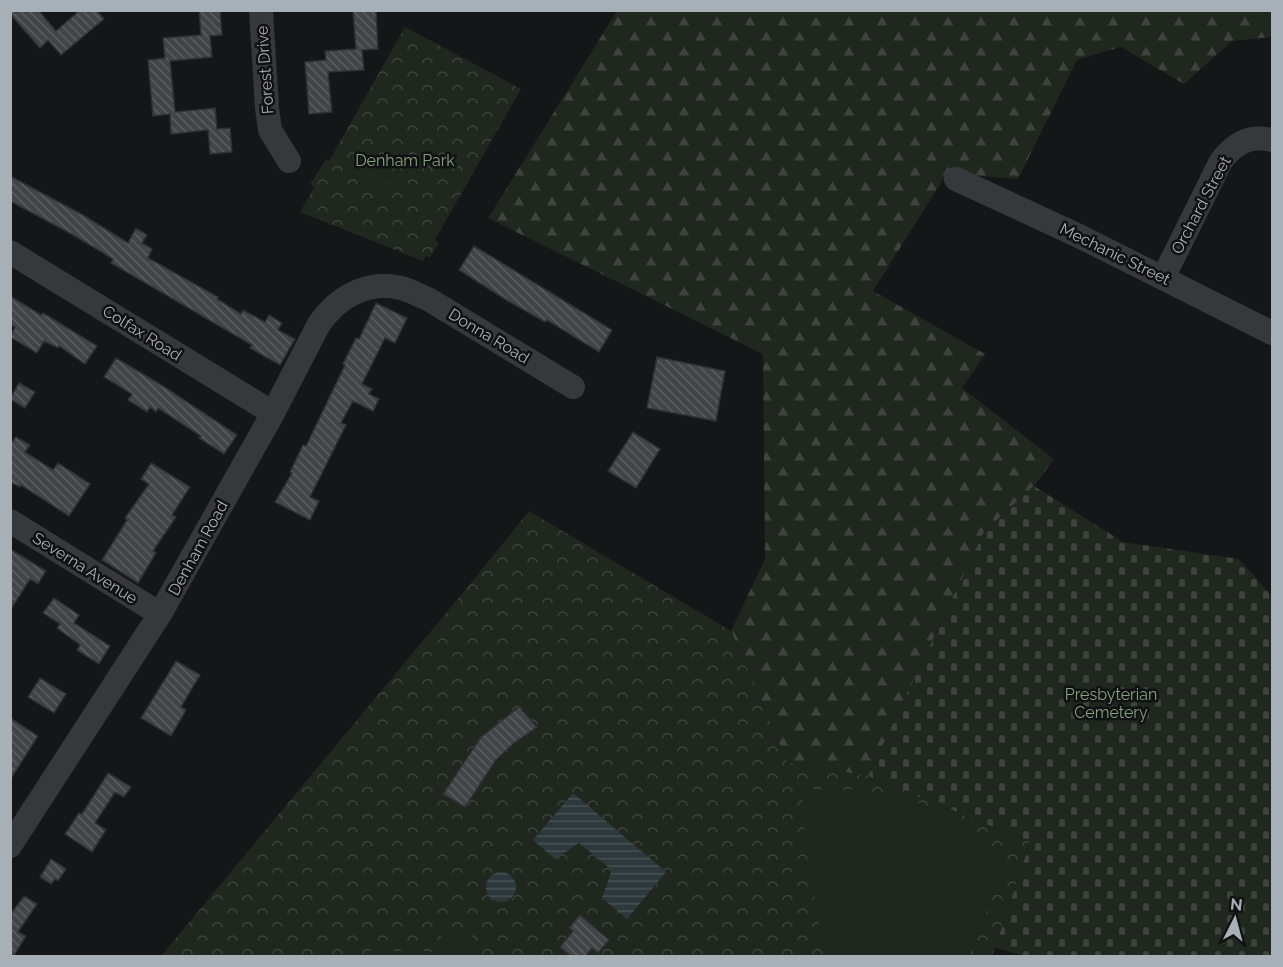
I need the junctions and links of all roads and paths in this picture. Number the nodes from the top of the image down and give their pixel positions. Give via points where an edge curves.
1 (261, 10) edge
2 (1272, 140) edge
3 (290, 161) dead end
4 (956, 179) dead end
5 (10, 252) edge
6 (1163, 278) junction
7 (403, 288) joint
8 (1272, 333) edge
9 (573, 387) dead end
10 (273, 413) junction
11 (10, 521) edge
12 (160, 614) junction
13 (10, 846) edge

1 - 3 street, Forest Drive via 270,130
2 - 6 street, Orchard Street via 1246,139 1221,160
4 - 6 street, Mechanic Street
5 - 10 street, Colfax Road
6 - 8 street, Mechanic Street
7 - 9 street, Donna Road via 428,299
7 - 10 street, Denham Road via 369,288 328,311
10 - 12 street, Denham Road
11 - 12 street, Severna Avenue
12 - 13 street, Denham Road

